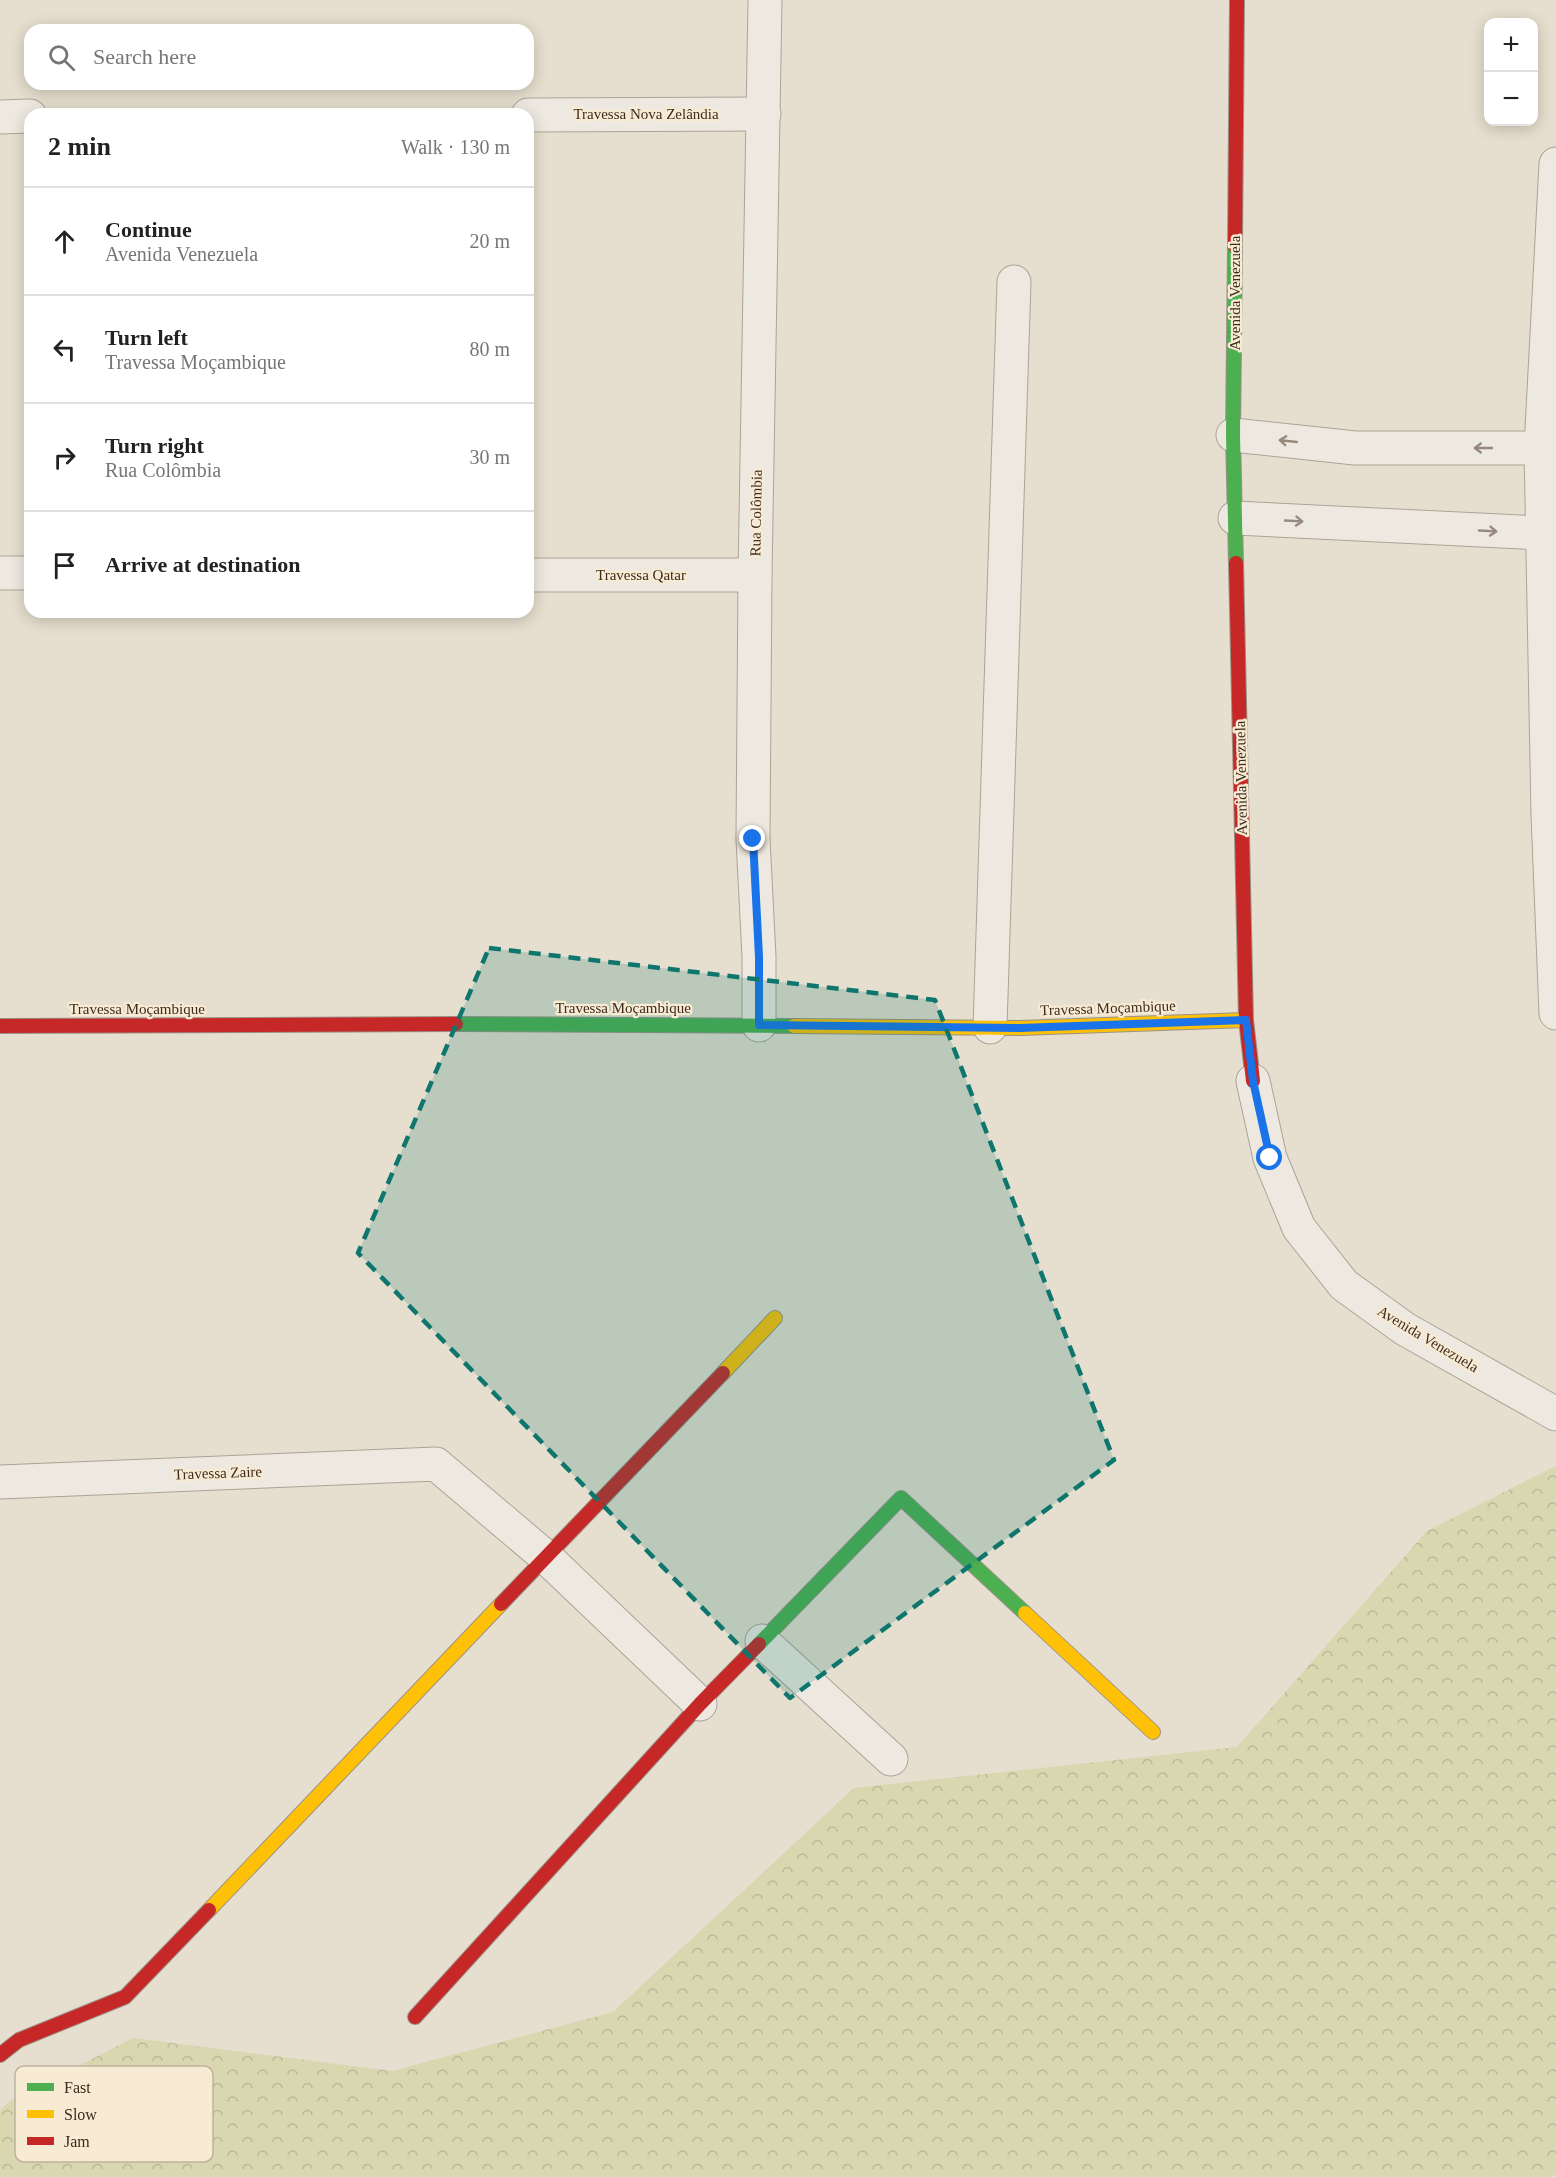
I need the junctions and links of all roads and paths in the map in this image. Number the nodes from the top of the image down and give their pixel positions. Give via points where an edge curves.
1 (765, 0) edge
2 (1237, 0) edge
3 (764, 114) junction
4 (534, 115) edge
5 (24, 116) edge
6 (0, 117) edge
7 (1556, 164) edge
8 (1014, 282) dead end
9 (1233, 435) junction
10 (1541, 448) junction
11 (1235, 518) junction
12 (1541, 533) junction
13 (0, 573) edge
14 (24, 573) edge
15 (534, 574) edge
16 (755, 575) junction
17 (1552, 815) edge
18 (1556, 1013) edge
19 (1246, 1020) junction
20 (759, 1025) junction
21 (0, 1026) edge
22 (990, 1027) junction
23 (1253, 1081) joint
24 (775, 1317) dead end
25 (1556, 1414) edge
26 (0, 1482) edge
27 (547, 1558) junction
28 (762, 1641) junction
29 (700, 1704) junction
30 (1153, 1732) dead end
31 (891, 1759) dead end
32 (415, 2017) dead end
33 (0, 2055) edge

1 - 3 street, Rua Colômbia
2 - 9 street, Avenida Venezuela
3 - 4 street, Travessa Nova Zelândia
3 - 16 street, Rua Colômbia
5 - 6 street
7 - 10 street
8 - 22 street
10 -> 9 street via 1355,448
9 - 11 street, Avenida Venezuela
10 - 12 street
11 -> 12 street
11 - 19 street, Avenida Venezuela
12 - 17 street
13 - 14 street
15 - 16 street, Travessa Qatar
16 - 20 street, Rua Colômbia via 753,839
17 - 18 street
19 - 22 street, Travessa Moçambique
19 - 23 street, Avenida Venezuela
20 - 21 street, Travessa Moçambique
20 - 22 street, Travessa Moçambique
23 - 25 street, Avenida Venezuela via 1270,1158 1299,1228 1344,1285 1406,1329
24 - 27 street
26 - 27 street, Travessa Zaire via 436,1464
27 - 29 street
27 - 33 street via 125,1997 19,2040
28 - 29 street
28 - 30 street via 901,1498
28 - 31 street
29 - 32 street

